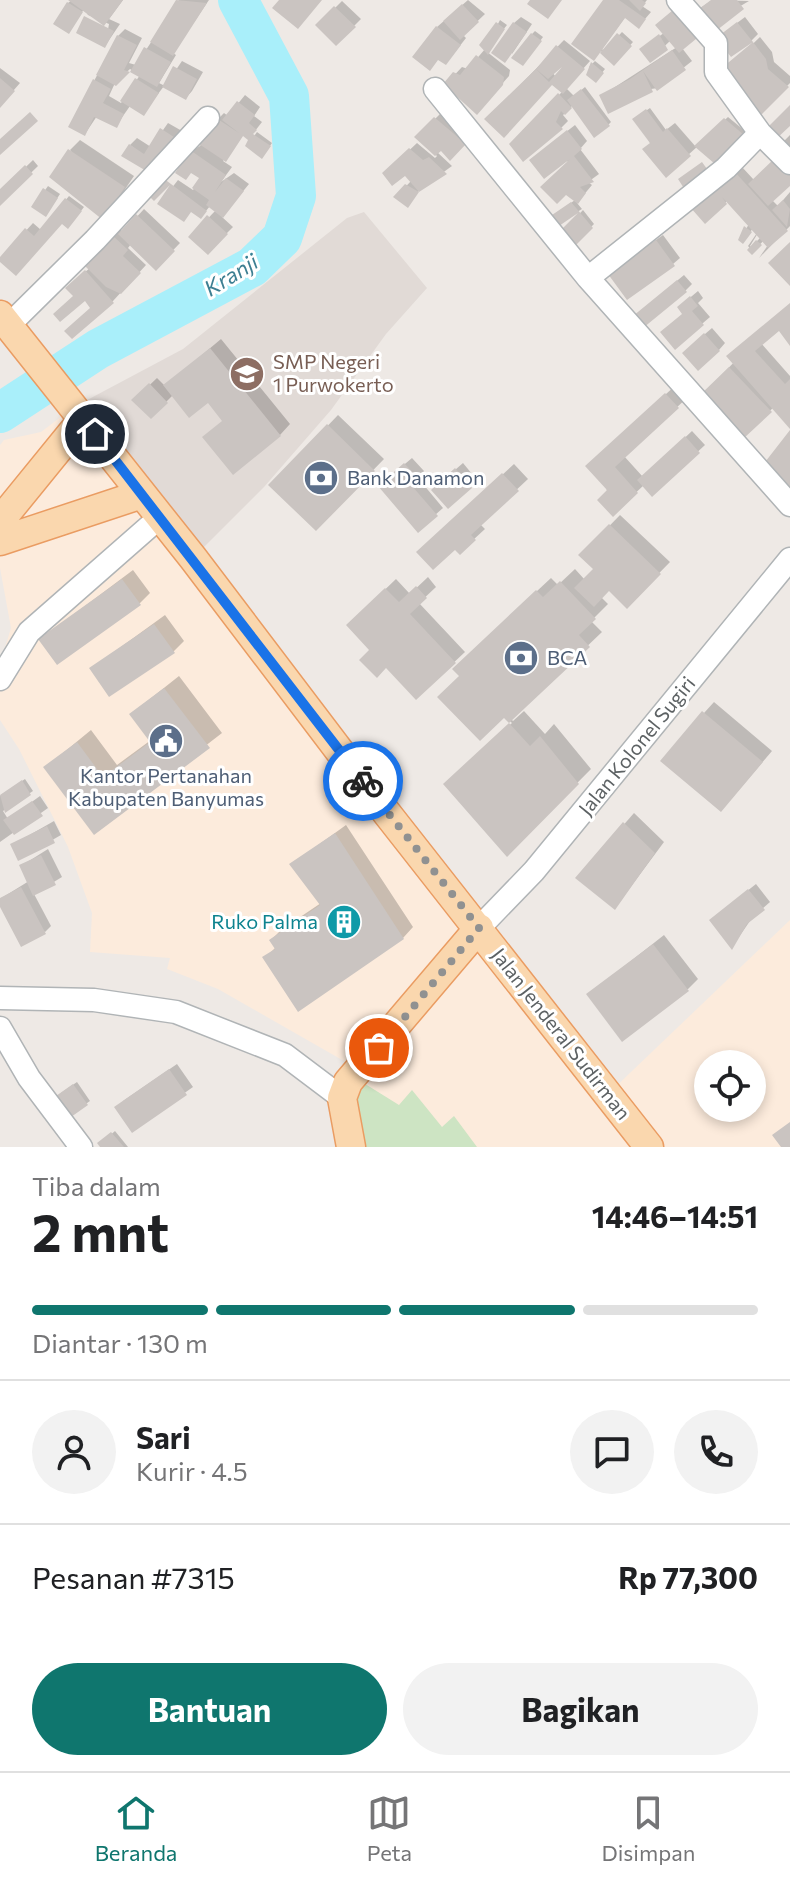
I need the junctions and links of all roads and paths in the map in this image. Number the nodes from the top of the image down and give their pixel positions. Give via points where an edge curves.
1 (678, 0) edge
2 (435, 89) dead end
3 (208, 118) dead end
4 (760, 133) junction
5 (790, 163) edge
6 (588, 278) junction
7 (4, 320) edge
8 (78, 413) junction
9 (142, 494) junction
10 (790, 505) edge
11 (160, 517) junction
12 (0, 521) edge
13 (0, 541) edge
14 (790, 559) edge
15 (0, 679) edge
16 (479, 928) junction
17 (0, 998) edge
18 (0, 1028) edge
19 (342, 1098) junction
20 (81, 1147) edge
21 (351, 1147) edge
22 (649, 1147) edge

1 - 4 street via 716,43 716,72
2 - 6 street
3 - 7 street via 95,240
4 - 5 street
4 - 6 street via 726,168
6 - 10 street
7 - 8 main road, Jalan Jenderal Sudirman
8 - 9 main road, Jalan Jenderal Sudirman
8 - 12 main road
9 - 11 main road, Jalan Jenderal Sudirman
9 - 13 main road
11 - 15 street via 29,632
11 - 16 main road, Jalan Jenderal Sudirman
14 - 16 street, Jalan Kolonel Sugiri via 534,871
16 - 19 main road via 348,1082
16 - 22 main road, Jalan Jenderal Sudirman
17 - 19 street via 94,1000 176,1012 285,1055
18 - 20 street via 29,1078
19 - 21 main road

